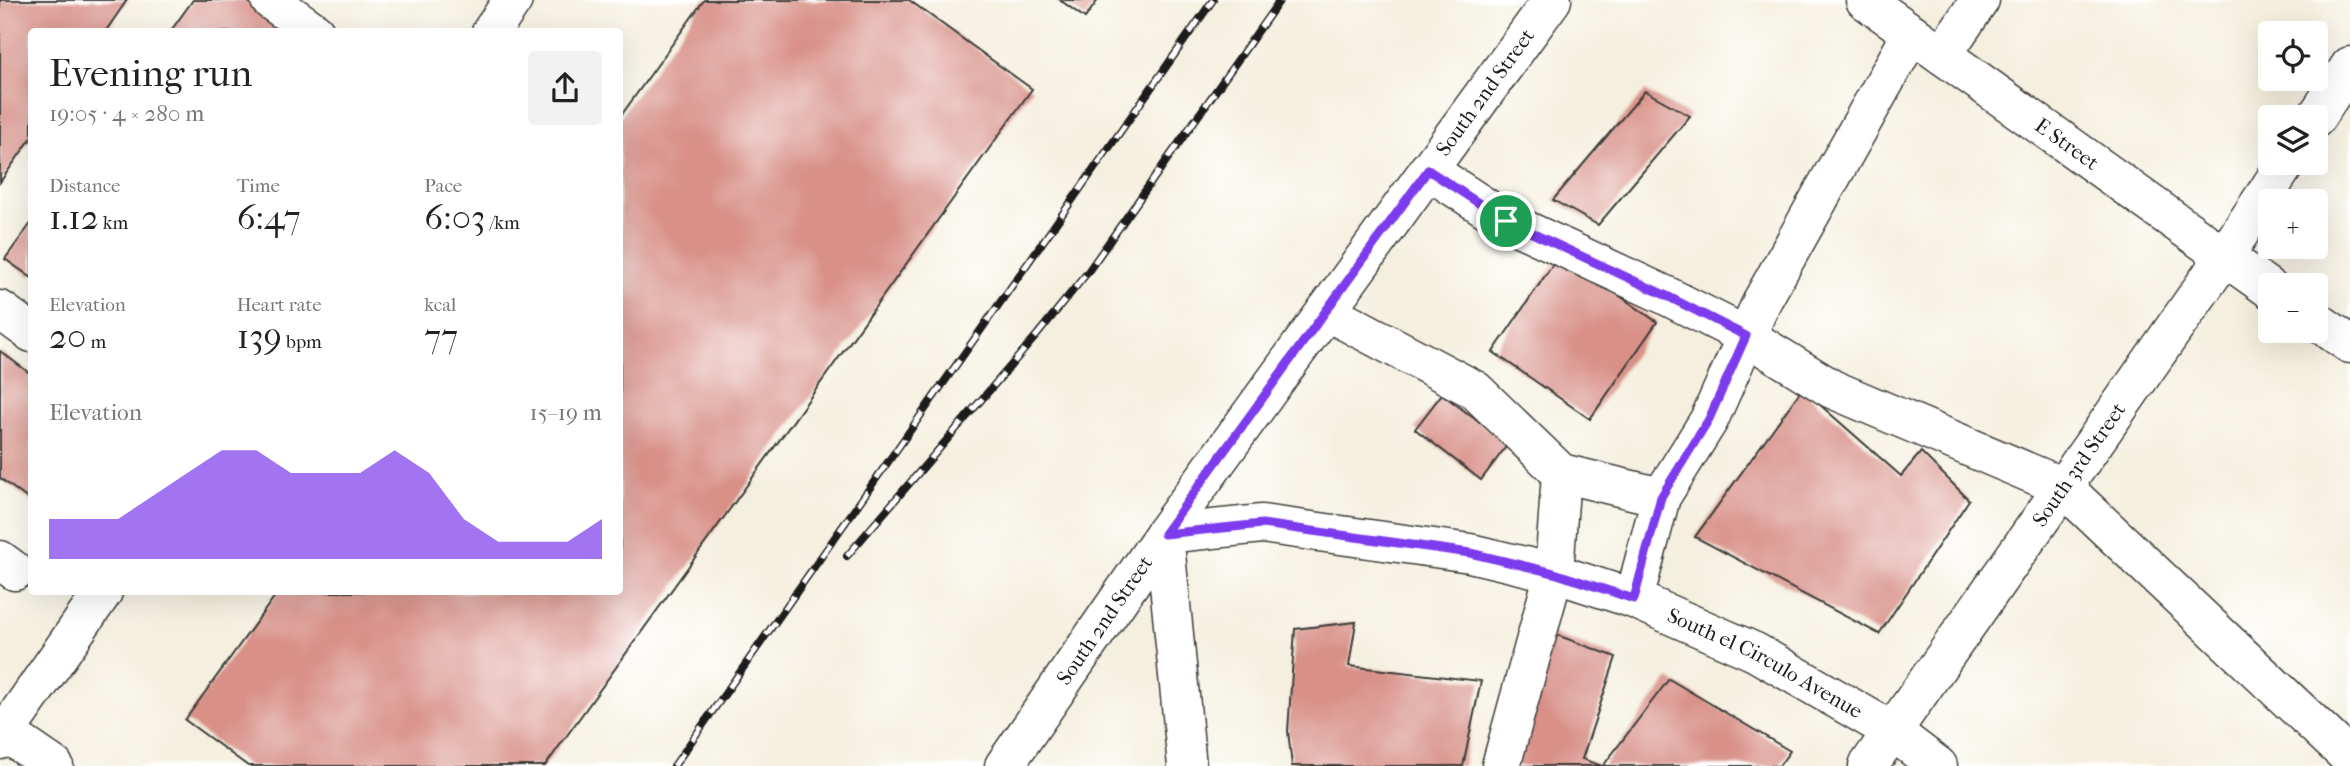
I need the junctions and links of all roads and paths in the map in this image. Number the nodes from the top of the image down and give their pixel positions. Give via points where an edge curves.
1 (270, 0) edge
2 (513, 0) edge
3 (1552, 0) edge
4 (1865, 0) edge
5 (1980, 0) edge
6 (309, 28) edge
7 (494, 28) edge
8 (1927, 44) junction
9 (2350, 66) edge
10 (2324, 105) edge
11 (1428, 170) junction
12 (2278, 175) edge
13 (2224, 257) junction
14 (2258, 281) edge
15 (0, 310) edge
16 (1326, 311) junction
17 (2328, 329) edge
18 (28, 331) edge
19 (1746, 336) junction
20 (2350, 344) edge
21 (1561, 473) junction
22 (2063, 487) junction
23 (1661, 497) junction
24 (1164, 534) junction
25 (1554, 573) junction
26 (101, 595) edge
27 (1634, 599) junction
28 (1892, 731) junction
29 (2, 734) edge
30 (2350, 758) edge
31 (54, 766) edge
32 (1004, 766) edge
33 (1187, 766) edge
34 (1501, 766) edge
35 (1868, 766) edge
36 (1938, 766) edge

1 - 6 street
2 - 7 street
3 - 11 street, South 2nd Street
4 - 8 street, E Street
5 - 8 street
8 - 13 street, E Street
8 - 19 street via 1762,301
9 - 10 street
11 - 16 street, South 2nd Street
11 - 19 street via 1506,221
12 - 13 street, South 3rd Street
13 - 14 street, E Street
13 - 22 street, South 3rd Street
15 - 18 street
16 - 21 street via 1475,390
16 - 24 street, South 2nd Street
17 - 20 street
19 - 22 street via 1832,389
19 - 23 street via 1709,419
21 - 23 street
21 - 25 street
22 - 28 street, South 3rd Street
22 - 30 street
23 - 27 street
24 - 25 street, South el Circulo Avenue via 1262,524 1470,553
24 - 32 street, South 2nd Street
24 - 33 street
25 - 27 street, South el Circulo Avenue
25 - 34 street
26 - 29 street
27 - 28 street, South el Circulo Avenue via 1755,652
28 - 35 street, South 3rd Street
28 - 36 street, South el Circulo Avenue
29 - 31 street

